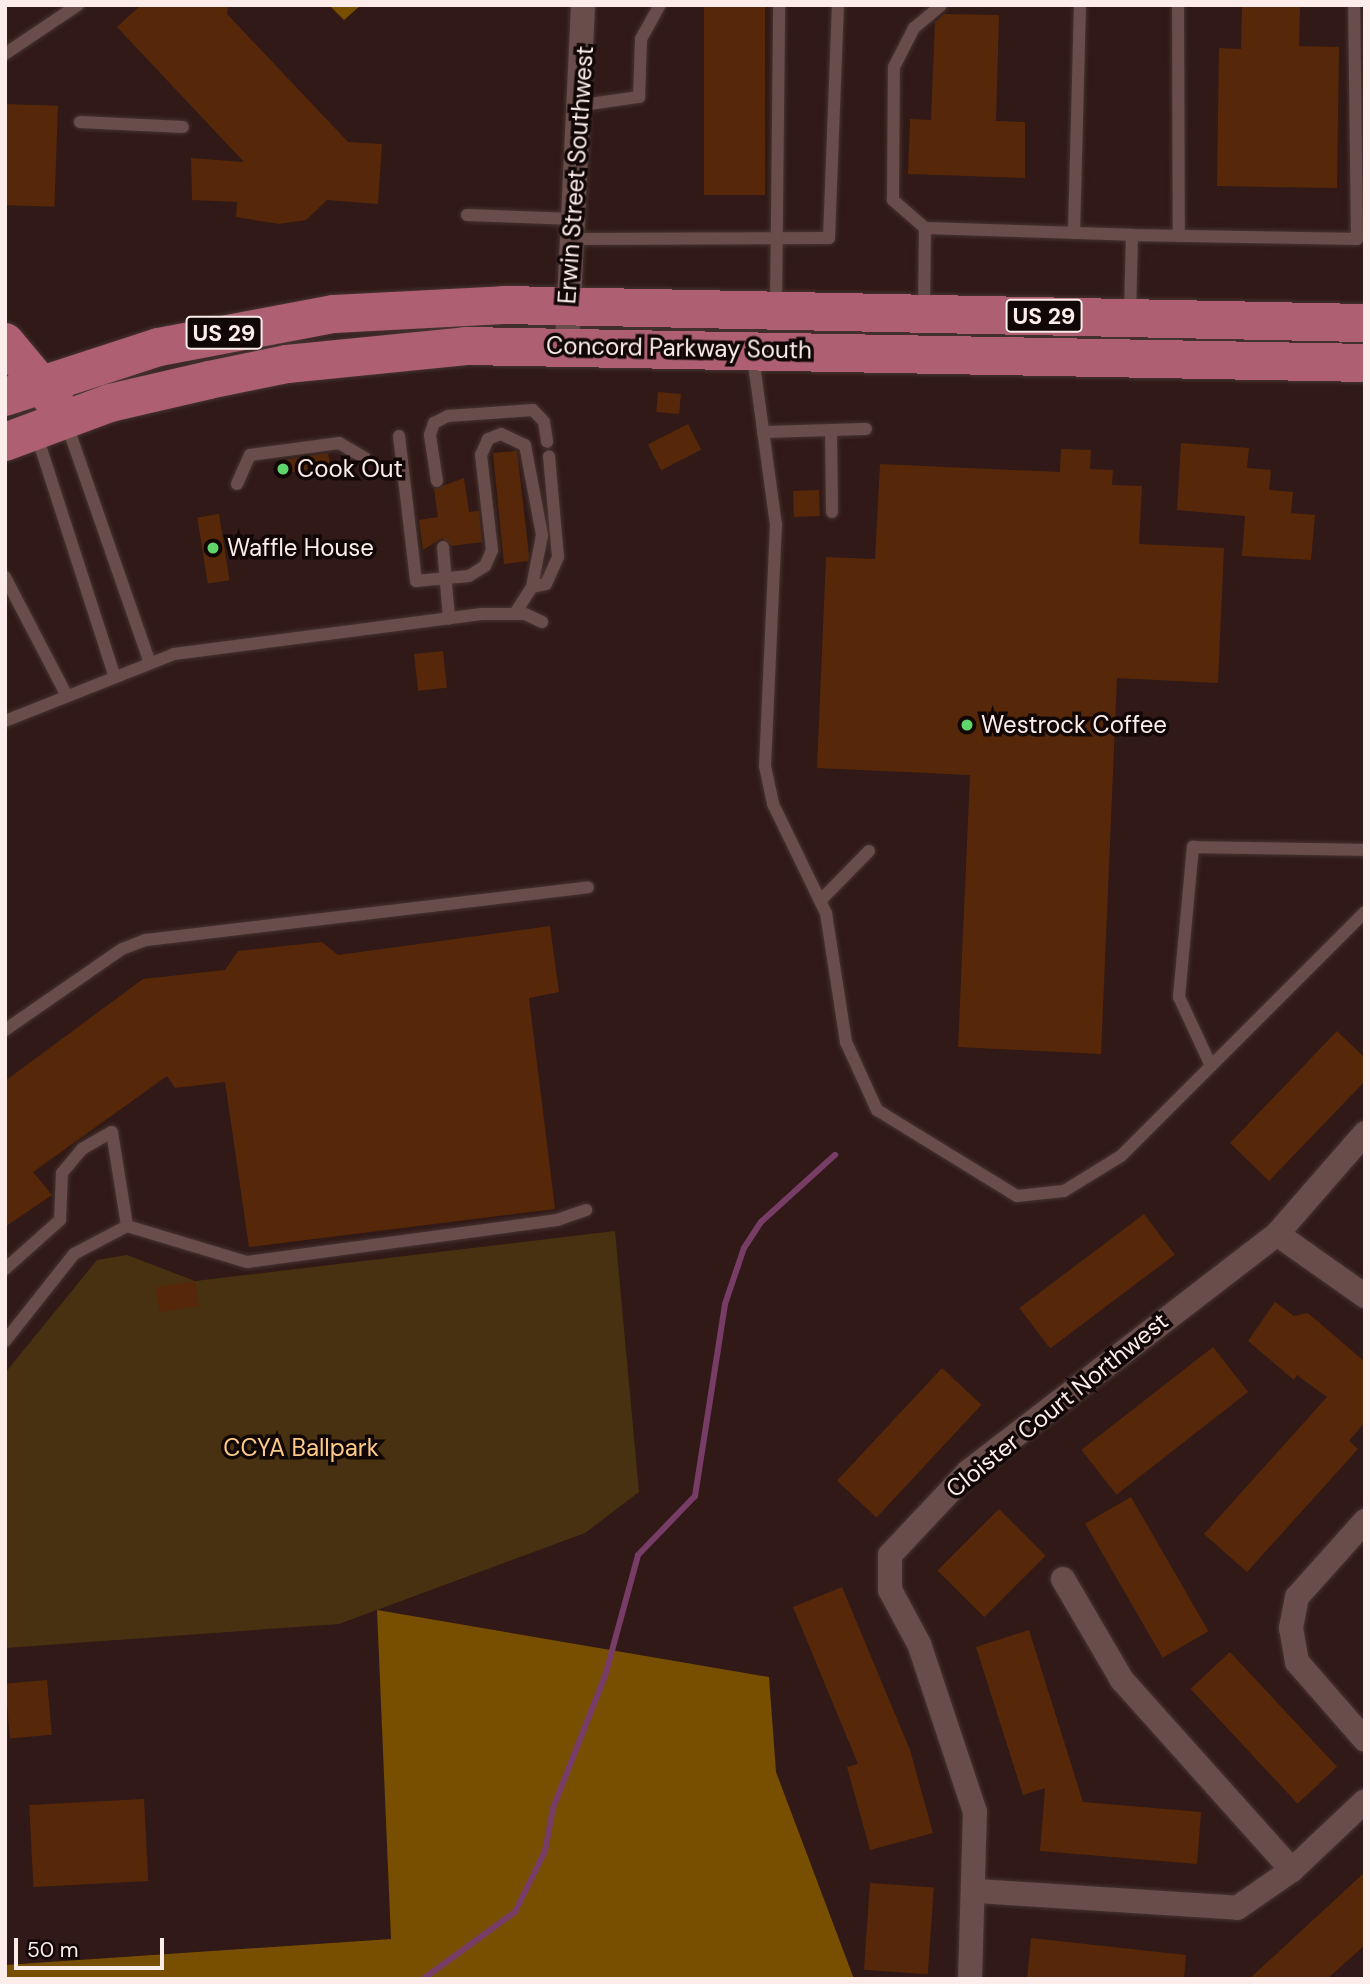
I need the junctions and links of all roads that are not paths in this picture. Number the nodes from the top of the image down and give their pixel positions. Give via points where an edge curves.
1 (77, 5) edge
2 (583, 5) edge
3 (660, 5) edge
4 (779, 5) edge
5 (838, 5) edge
6 (941, 5) edge
7 (1080, 5) edge
8 (1178, 5) edge
9 (1354, 5) edge
10 (5, 54) edge
11 (582, 105) junction
12 (80, 122) dead end
13 (183, 127) dead end
14 (467, 215) dead end
15 (925, 228) junction
16 (573, 229) junction
17 (1074, 233) junction
18 (1132, 235) junction
19 (775, 236) junction
20 (1179, 236) junction
21 (568, 306) junction
22 (776, 308) junction
23 (923, 313) junction
24 (1130, 318) junction
25 (1365, 323) edge
26 (5, 342) edge
27 (568, 345) junction
28 (752, 349) junction
29 (1365, 363) edge
30 (16, 392) edge
31 (866, 429) dead end
32 (34, 430) edge
33 (831, 430) junction
34 (763, 432) junction
35 (399, 436) dead end
36 (547, 442) dead end
37 (549, 456) dead end
38 (365, 458) dead end
39 (437, 481) dead end
40 (237, 484) dead end
41 (832, 512) dead end
42 (443, 547) dead end
43 (5, 577) edge
44 (446, 578) junction
45 (532, 587) junction
46 (515, 613) junction
47 (449, 618) junction
48 (542, 622) dead end
49 (150, 663) junction
50 (114, 675) junction
51 (66, 694) junction
52 (5, 721) edge
53 (1365, 850) edge
54 (869, 851) dead end
55 (587, 887) dead end
56 (820, 901) junction
57 (1365, 912) edge
58 (5, 1030) edge
59 (1211, 1066) junction
60 (1365, 1133) edge
61 (586, 1210) dead end
62 (127, 1226) junction
63 (1278, 1234) junction
64 (5, 1269) edge
65 (1365, 1297) edge
66 (5, 1341) edge
67 (1365, 1521) edge
68 (1063, 1580) dead end
69 (1365, 1741) edge
70 (1365, 1801) edge
71 (1292, 1870) junction
72 (977, 1891) junction
73 (970, 1979) edge

1 - 10 lane
2 - 11 street, Erwin Street Southwest
3 - 11 lane via 641,39 639,97
4 - 19 lane via 783,79
5 - 19 lane via 829,237
6 - 15 lane via 914,28 894,67 893,200
7 - 17 lane
8 - 20 lane
9 - 20 lane via 1357,239
11 - 16 street, Erwin Street Southwest
12 - 13 lane
14 - 16 lane
15 - 17 lane
15 - 23 lane
16 - 19 lane
16 - 21 street, Erwin Street Southwest
17 - 18 lane
18 - 20 lane
18 - 24 lane
19 - 22 lane
21 - 22 main road, Concord Parkway South / US 29
21 - 27 street, Erwin Street Southwest
21 - 30 main road, Concord Parkway South / US 29 via 334,314 159,346
22 - 23 main road, Concord Parkway South / US 29
23 - 24 main road, Concord Parkway South / US 29
24 - 25 main road, Concord Parkway South / US 29
26 - 30 main road
27 - 28 main road, Concord Parkway South / US 29
27 - 32 main road, Concord Parkway South / US 29 via 400,350 287,364
28 - 29 main road, Concord Parkway South / US 29
28 - 34 lane
30 - 32 main road
31 - 33 lane
32 - 49 lane
32 - 50 lane
33 - 34 lane
33 - 41 lane
34 - 56 lane via 776,524 765,766 773,804
35 - 44 lane via 416,581
36 - 39 lane via 544,422 533,410 448,416 434,423 430,435
37 - 45 lane via 558,557 546,584
38 - 40 lane via 339,443 250,455
42 - 44 lane
43 - 51 lane
44 - 45 lane via 469,576 485,566 492,550 481,455 488,439 501,434 525,445 542,535
44 - 47 lane
45 - 46 lane
46 - 47 lane
46 - 48 lane
47 - 49 lane via 174,654
49 - 50 lane
50 - 51 lane
51 - 52 lane
53 - 59 lane via 1193,847 1179,996
54 - 56 lane
55 - 58 lane via 146,940 122,949
56 - 59 lane via 846,1042 877,1110 1017,1196 1064,1191 1121,1156
57 - 59 lane
60 - 63 street, Cloister Court Northwest
61 - 62 lane via 557,1220 247,1262
62 - 64 lane via 112,1132 82,1149 62,1173 60,1220
62 - 66 lane via 74,1254
63 - 65 street
63 - 72 street, Cloister Court Northwest via 968,1472 890,1555 890,1590 919,1644 975,1812
67 - 69 street via 1297,1597 1292,1628 1297,1662
68 - 71 street via 1122,1681
70 - 71 street
71 - 72 street via 1237,1908
72 - 73 street, Cloister Court Northwest

